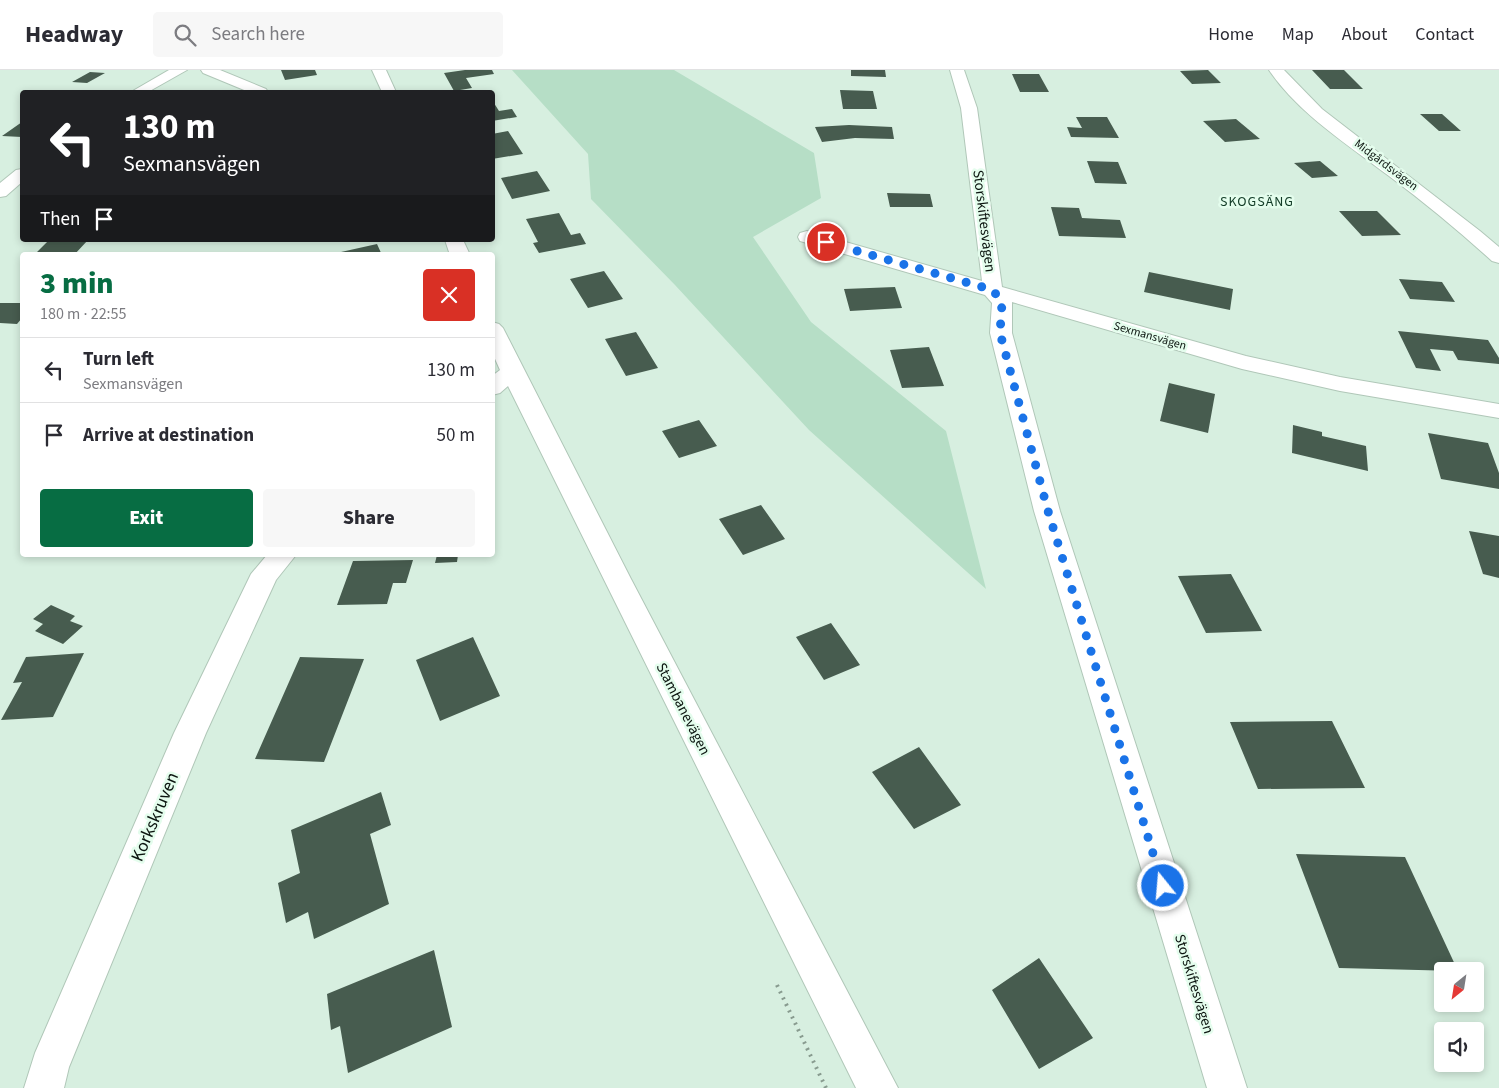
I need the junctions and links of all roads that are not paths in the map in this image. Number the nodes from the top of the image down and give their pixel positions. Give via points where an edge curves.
1 (180, 70) edge
2 (208, 70) edge
3 (380, 70) edge
4 (957, 70) edge
5 (1276, 70) edge
6 (142, 90) edge
7 (256, 90) edge
8 (388, 90) edge
9 (20, 176) edge
10 (0, 192) edge
11 (807, 237) dead end
12 (1499, 257) edge
13 (993, 290) junction
14 (495, 344) edge
15 (502, 380) edge
16 (1499, 411) edge
17 (281, 557) edge
18 (44, 1088) edge
19 (878, 1088) edge
20 (1226, 1088) edge

1 - 6 street
2 - 7 street
3 - 8 street
4 - 13 street, Storskiftesvägen via 970,108
5 - 12 street, Midgårdsvägen via 1328,121 1445,210
9 - 10 street
11 - 13 street, Sexmansvägen
13 - 16 street, Sexmansvägen via 1242,362 1340,384
13 - 20 street, Storskiftesvägen via 1002,303 1000,333 1048,511
14 - 15 street, Stambanevägen
15 - 19 street, Stambanevägen
17 - 18 street, Korkskruven via 265,574 190,733 49,1067

